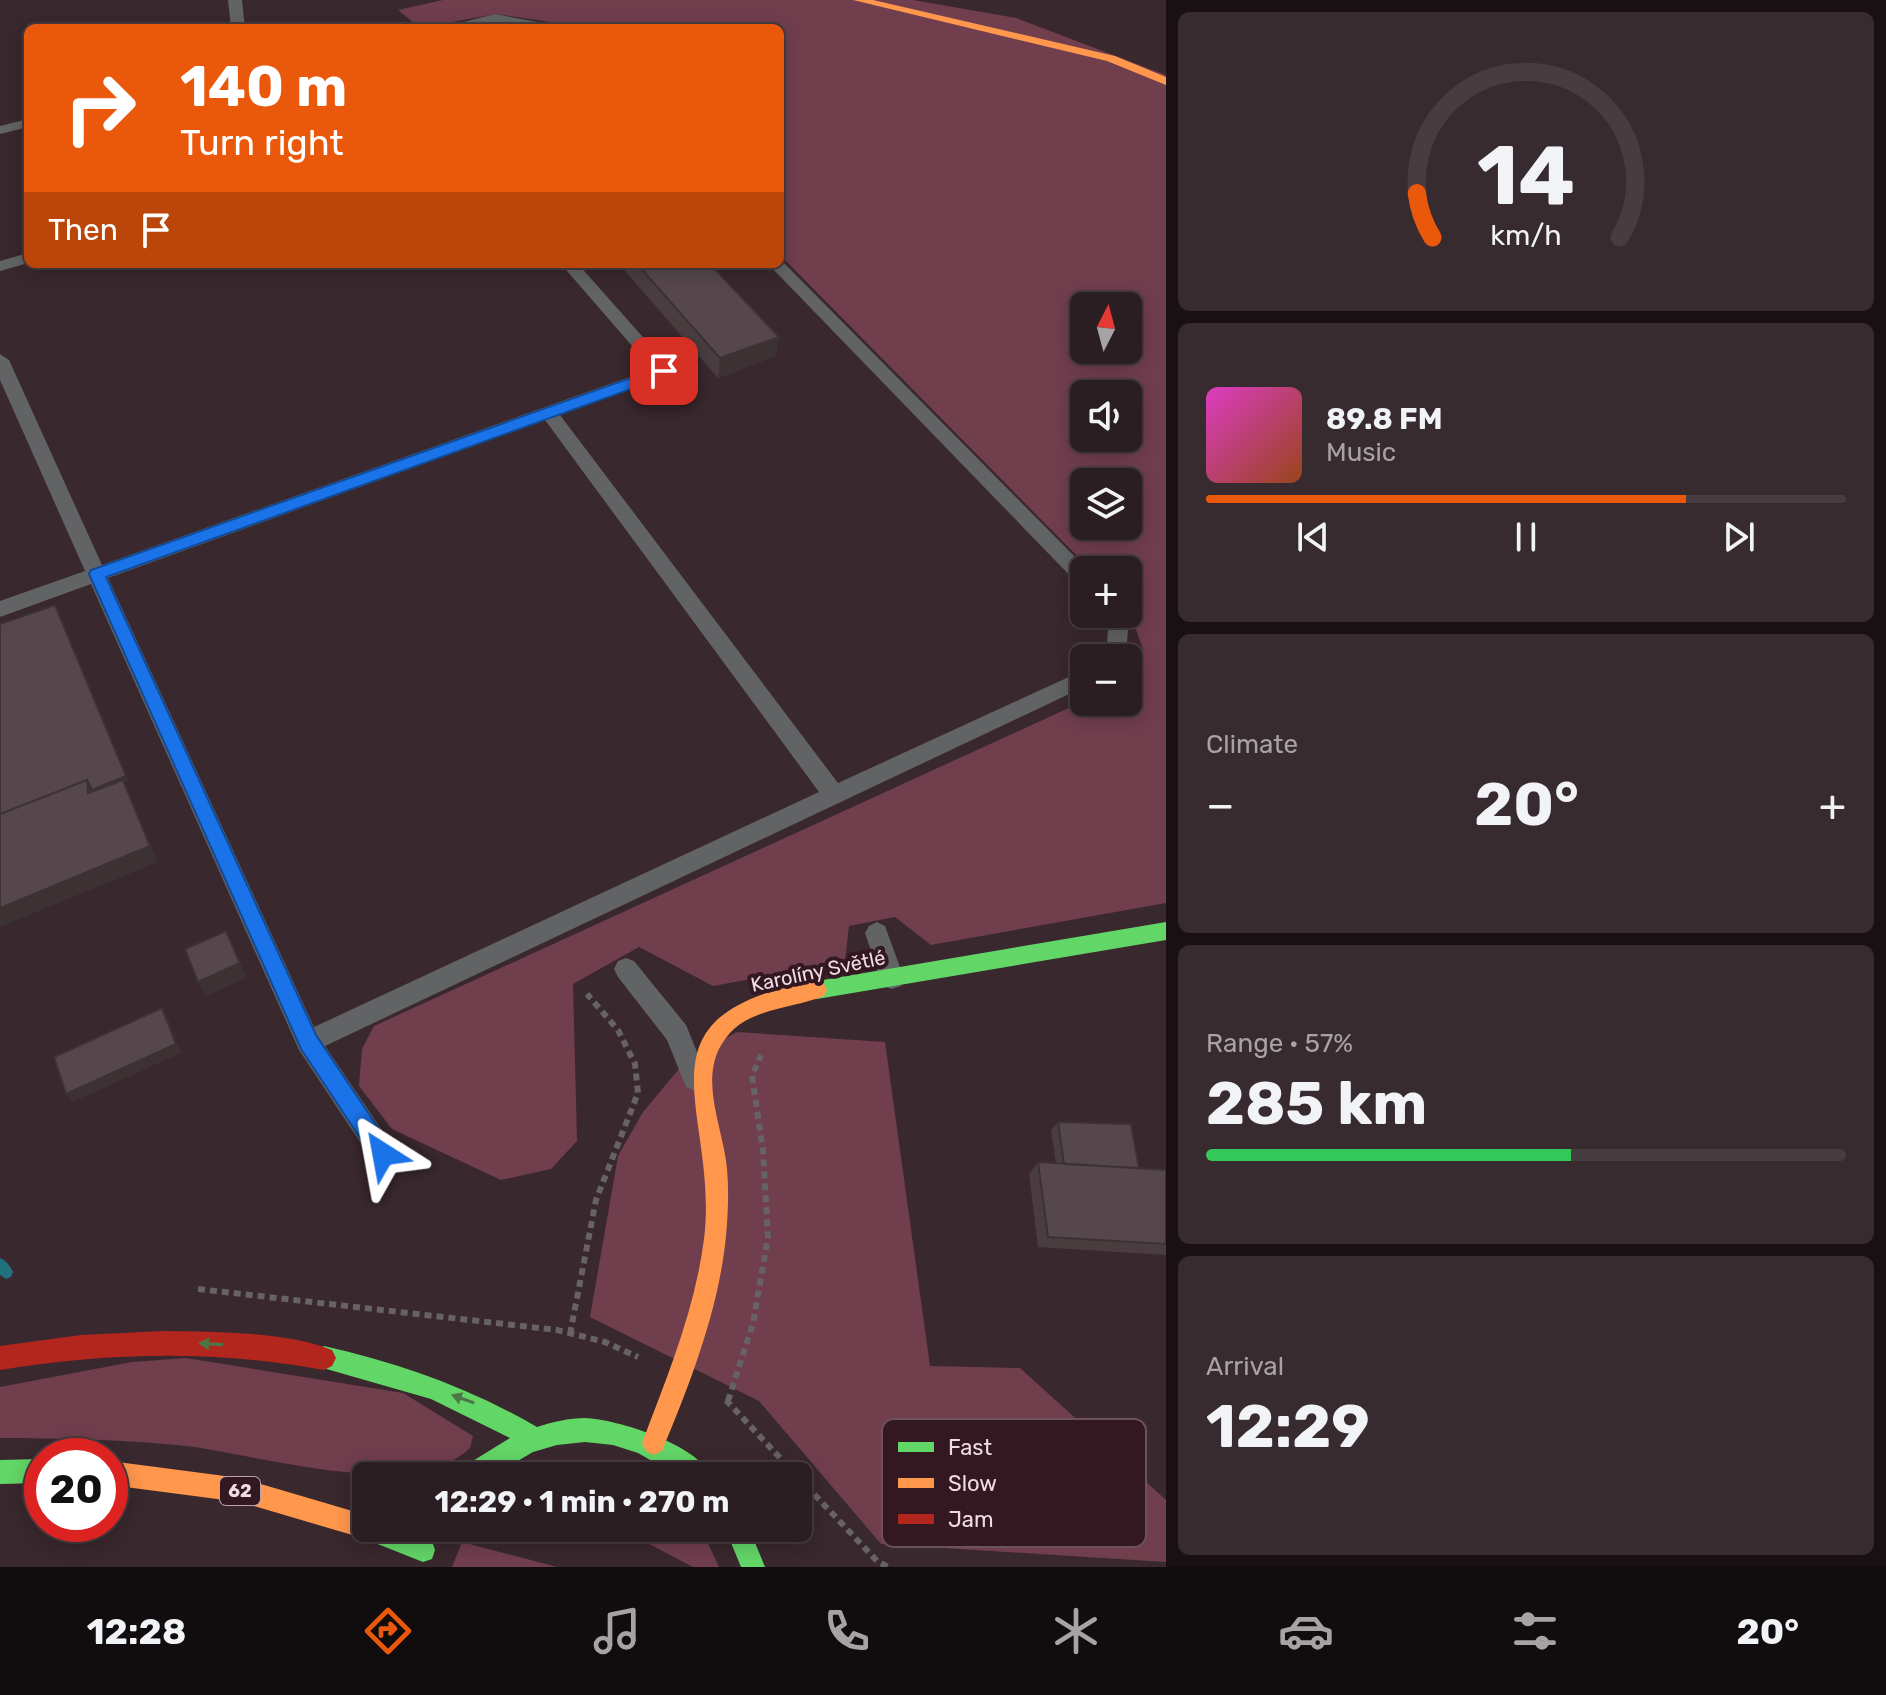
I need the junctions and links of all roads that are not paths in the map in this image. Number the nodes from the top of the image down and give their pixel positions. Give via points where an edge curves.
1 (235, 0) edge
2 (859, 0) edge
3 (238, 24) edge
4 (466, 24) edge
5 (527, 24) edge
6 (1166, 81) edge
7 (24, 124) edge
8 (0, 130) edge
9 (24, 259) edge
10 (0, 266) edge
11 (573, 268) edge
12 (782, 268) edge
13 (0, 360) edge
14 (549, 413) junction
15 (1070, 564) edge
16 (97, 574) junction
17 (0, 609) edge
18 (1070, 685) edge
19 (834, 795) junction
20 (1166, 931) edge
21 (877, 933) dead end
22 (626, 969) dead end
23 (892, 978) junction
24 (308, 1042) junction
25 (708, 1114) junction
26 (383, 1154) dead end
27 (0, 1358) edge
28 (531, 1437) junction
29 (654, 1443) junction
30 (489, 1462) edge
31 (680, 1462) edge
32 (24, 1471) edge
33 (0, 1472) edge
34 (128, 1475) edge
35 (352, 1523) edge
36 (392, 1542) edge
37 (743, 1542) edge
38 (421, 1558) edge
39 (753, 1567) edge

1 - 3 lane
2 - 6 street via 1111,58
4 - 5 lane via 495,18
7 - 8 lane
9 - 10 lane
11 - 14 lane via 664,371
12 - 15 lane
13 - 16 lane
14 - 16 lane
14 - 19 lane
16 - 17 lane
16 - 24 lane
18 - 19 lane
19 - 24 lane
20 - 23 street, Karolíny Světlé
21 - 23 lane
22 - 25 lane via 677,1033
23 - 25 street, Karolíny Světlé via 800,993 741,1011 712,1041 701,1076
24 - 26 lane
25 - 29 street, Karolíny Světlé via 716,1169 715,1246 702,1309
28 -> 27 street via 476,1403 374,1368 263,1348 167,1342
28 - 29 street via 593,1427
28 - 30 street
29 - 31 street
32 - 33 street
34 - 35 street, 62 via 191,1480
36 - 38 street, 62
37 - 39 street

